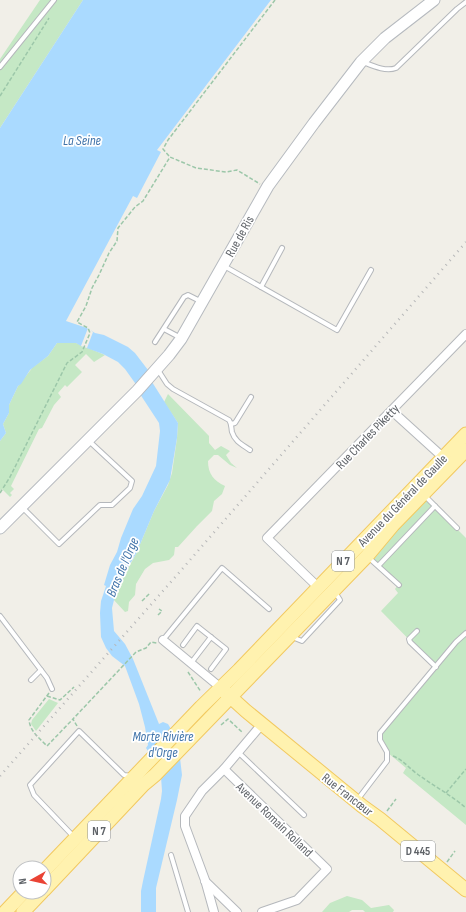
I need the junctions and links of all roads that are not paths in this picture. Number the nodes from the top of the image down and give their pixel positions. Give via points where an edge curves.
1 (54, 0) edge
2 (434, 0) edge
3 (466, 2) edge
4 (361, 62) junction
5 (0, 67) edge
6 (282, 248) dead end
7 (223, 265) junction
8 (371, 270) dead end
9 (262, 288) junction
10 (202, 302) junction
11 (164, 329) junction
12 (466, 334) edge
13 (181, 339) junction
14 (155, 342) dead end
15 (155, 370) junction
16 (252, 397) dead end
17 (392, 410) junction
18 (231, 424) junction
19 (466, 434) edge
20 (88, 440) junction
21 (250, 450) dead end
22 (466, 450) edge
23 (442, 458) junction
24 (445, 471) junction
25 (423, 495) junction
26 (435, 506) junction
27 (22, 507) junction
28 (0, 528) edge
29 (456, 528) dead end
30 (367, 556) junction
31 (379, 565) junction
32 (399, 585) dead end
33 (318, 587) junction
34 (268, 609) dead end
35 (0, 616) edge
36 (417, 631) dead end
37 (466, 633) edge
38 (211, 637) junction
39 (163, 640) joint
40 (183, 645) dead end
41 (191, 663) junction
42 (436, 667) junction
43 (211, 669) dead end
44 (41, 670) junction
45 (30, 680) dead end
46 (221, 688) junction
47 (52, 689) road end
48 (231, 698) junction
49 (262, 724) junction
50 (96, 739) dead end
51 (91, 743) junction
52 (238, 752) junction
53 (224, 769) junction
54 (139, 781) junction
55 (356, 801) junction
56 (304, 815) dead end
57 (75, 838) junction
58 (171, 855) dead end
59 (52, 862) edge
60 (205, 880) junction
61 (52, 881) edge
62 (466, 890) edge
63 (16, 900) edge
64 (34, 900) edge
65 (235, 911) edge
66 (5, 912) edge
67 (23, 912) edge
68 (188, 912) edge
69 (214, 912) edge
70 (262, 912) edge

1 - 5 lane
2 - 4 main road, Rue de Ris via 385,38
3 - 4 lane via 396,68 386,70
4 - 7 main road, Rue de Ris via 267,188
6 - 9 lane
7 - 9 lane
7 - 10 main road, Rue de Ris
8 - 9 lane via 337,330
10 - 11 lane via 188,295 184,297
10 - 13 main road, Rue de Ris
11 - 13 lane
11 - 14 lane
12 - 17 street, Rue Charles Piketty
13 - 15 main road, Rue de Ris
15 - 18 lane via 167,384 229,420
15 - 20 main road, Rue de Ris
16 - 18 lane via 235,423
17 - 23 street
17 - 33 street, Rue Charles Piketty via 267,538
18 - 21 lane via 236,441
19 - 23 main road, Avenue du Général de Gaulle / N 7
20 - 27 main road, Rue de Ris
20 - 27 lane via 132,481 130,488 112,505 100,505 59,544
22 - 24 main road, Avenue du Général de Gaulle / N 7
23 - 24 street via 446,460
23 - 33 main road, Avenue du Général de Gaulle / N 7
24 - 25 main road, Avenue du Général de Gaulle / N 7
25 - 26 lane
25 - 30 main road, N 7
26 - 29 lane
26 - 31 lane
27 - 28 main road, Rue de Ris
30 - 31 lane
30 - 48 main road, Avenue du Général de Gaulle / N 7
31 - 32 lane
33 - 46 main road, Avenue du Général de Gaulle / N 7
34 - 39 lane via 222,568
35 - 44 lane
36 - 42 lane via 409,639 410,642
37 - 42 lane via 442,656
38 - 40 lane via 197,626
38 - 41 lane
38 - 43 lane via 226,649
39 - 41 street
41 - 46 street
42 - 55 lane via 380,733 387,761
44 - 45 lane
44 - 47 lane
46 - 48 main road, Rue Francœur
46 - 54 main road, N 7 via 148,764
48 - 49 main road, Rue Francœur / D 445
48 - 54 main road, N 7 via 155,775
49 - 52 street
49 - 55 main road, Rue Francœur / D 445
50 - 51 lane
51 - 54 lane via 124,775
51 - 57 lane via 80,731 30,784 34,796
52 - 53 street
52 - 56 lane
53 - 60 street via 202,791 185,816 185,826
53 - 70 street, Avenue Romain Rolland via 326,869 297,900
54 - 57 main road, N 7
54 - 61 main road, N 7
55 - 62 main road, Rue Francœur / D 445
57 - 59 main road, N 7
58 - 68 lane
60 - 65 street
60 - 69 street
63 - 66 main road
64 - 67 main road, N 7

